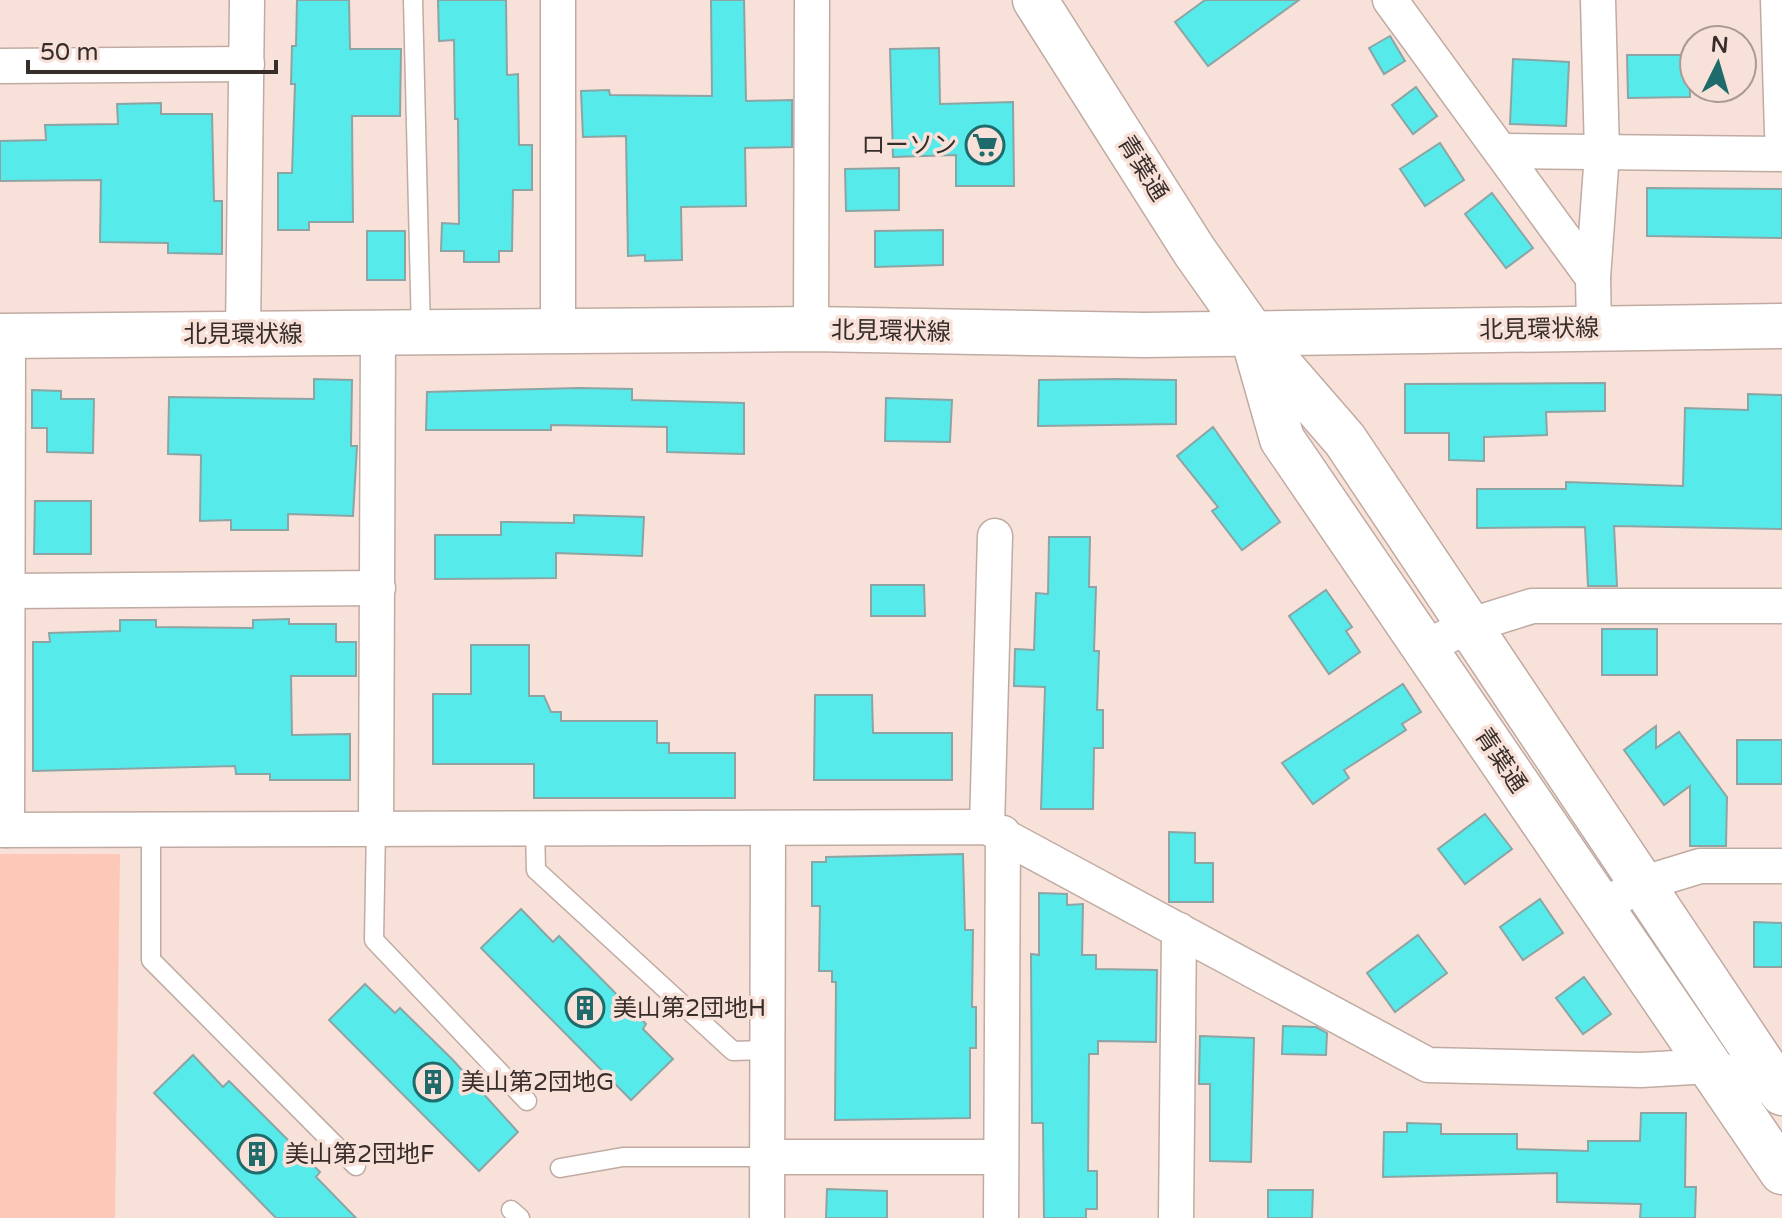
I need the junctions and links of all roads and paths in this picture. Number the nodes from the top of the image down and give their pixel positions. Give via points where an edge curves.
1 (247, 0) edge
2 (413, 0) edge
3 (558, 0) edge
4 (812, 0) edge
5 (1035, 0) edge
6 (1390, 0) edge
7 (1598, 0) edge
8 (1778, 0) edge
9 (247, 64) junction
10 (0, 66) edge
11 (1782, 133) edge
12 (1502, 151) junction
13 (1602, 153) junction
14 (1782, 154) edge
15 (1593, 278) junction
16 (1782, 326) edge
17 (1594, 328) junction
18 (811, 329) junction
19 (558, 332) junction
20 (378, 333) junction
21 (421, 333) junction
22 (243, 334) junction
23 (1253, 334) junction
24 (4, 336) edge
25 (995, 536) dead end
26 (378, 588) junction
27 (10, 591) junction
28 (1782, 606) edge
29 (1468, 626) junction
30 (1424, 648) junction
31 (376, 827) junction
32 (535, 828) junction
33 (768, 828) junction
34 (4, 830) edge
35 (151, 830) junction
36 (995, 830) junction
37 (1782, 866) edge
38 (1641, 884) junction
39 (1602, 907) junction
40 (1179, 930) junction
41 (767, 1050) junction
42 (1710, 1066) junction
43 (1782, 1093) edge
44 (527, 1101) dead end
45 (768, 1157) junction
46 (1001, 1157) junction
47 (356, 1166) dead end
48 (560, 1168) dead end
49 (1782, 1172) edge
50 (767, 1218) edge
51 (1001, 1218) edge
52 (1176, 1218) edge

1 - 9 street
2 - 21 lane
3 - 19 street
4 - 18 street
5 - 23 street, 青葉通
6 - 12 street
7 - 13 street
8 - 11 street
9 - 10 street
9 - 22 street
12 - 13 street
12 - 15 street
13 - 14 street
13 - 15 street
15 - 17 street
16 - 17 street, 北見環状線
17 - 23 street, 北見環状線
18 - 19 street, 北見環状線
18 - 23 street, 北見環状線
19 - 21 street, 北見環状線
20 - 21 street, 北見環状線
20 - 22 street, 北見環状線
20 - 26 street
22 - 24 street, 北見環状線
23 - 29 street, 青葉通 via 1345,440
23 - 30 street, 青葉通 via 1282,439
24 - 27 street
25 - 36 street
26 - 27 street
26 - 31 street
27 - 34 street
28 - 29 street via 1532,606
29 - 30 street
29 - 38 street, 青葉通
30 - 39 street, 青葉通
31 - 32 street
31 - 35 street
31 - 44 lane via 374,940
32 - 33 street
32 - 41 lane via 536,870 733,1051
33 - 36 street
33 - 41 street
34 - 35 street
35 - 47 lane via 151,960
36 - 40 street
36 - 46 street
37 - 38 street via 1700,866
38 - 39 street
38 - 43 street, 青葉通
39 - 42 street, 青葉通
40 - 42 street via 1428,1065 1641,1070
40 - 52 street
41 - 45 street
42 - 43 street
42 - 49 street, 青葉通
45 - 46 street
45 - 48 lane via 623,1157
45 - 50 street
46 - 51 street

